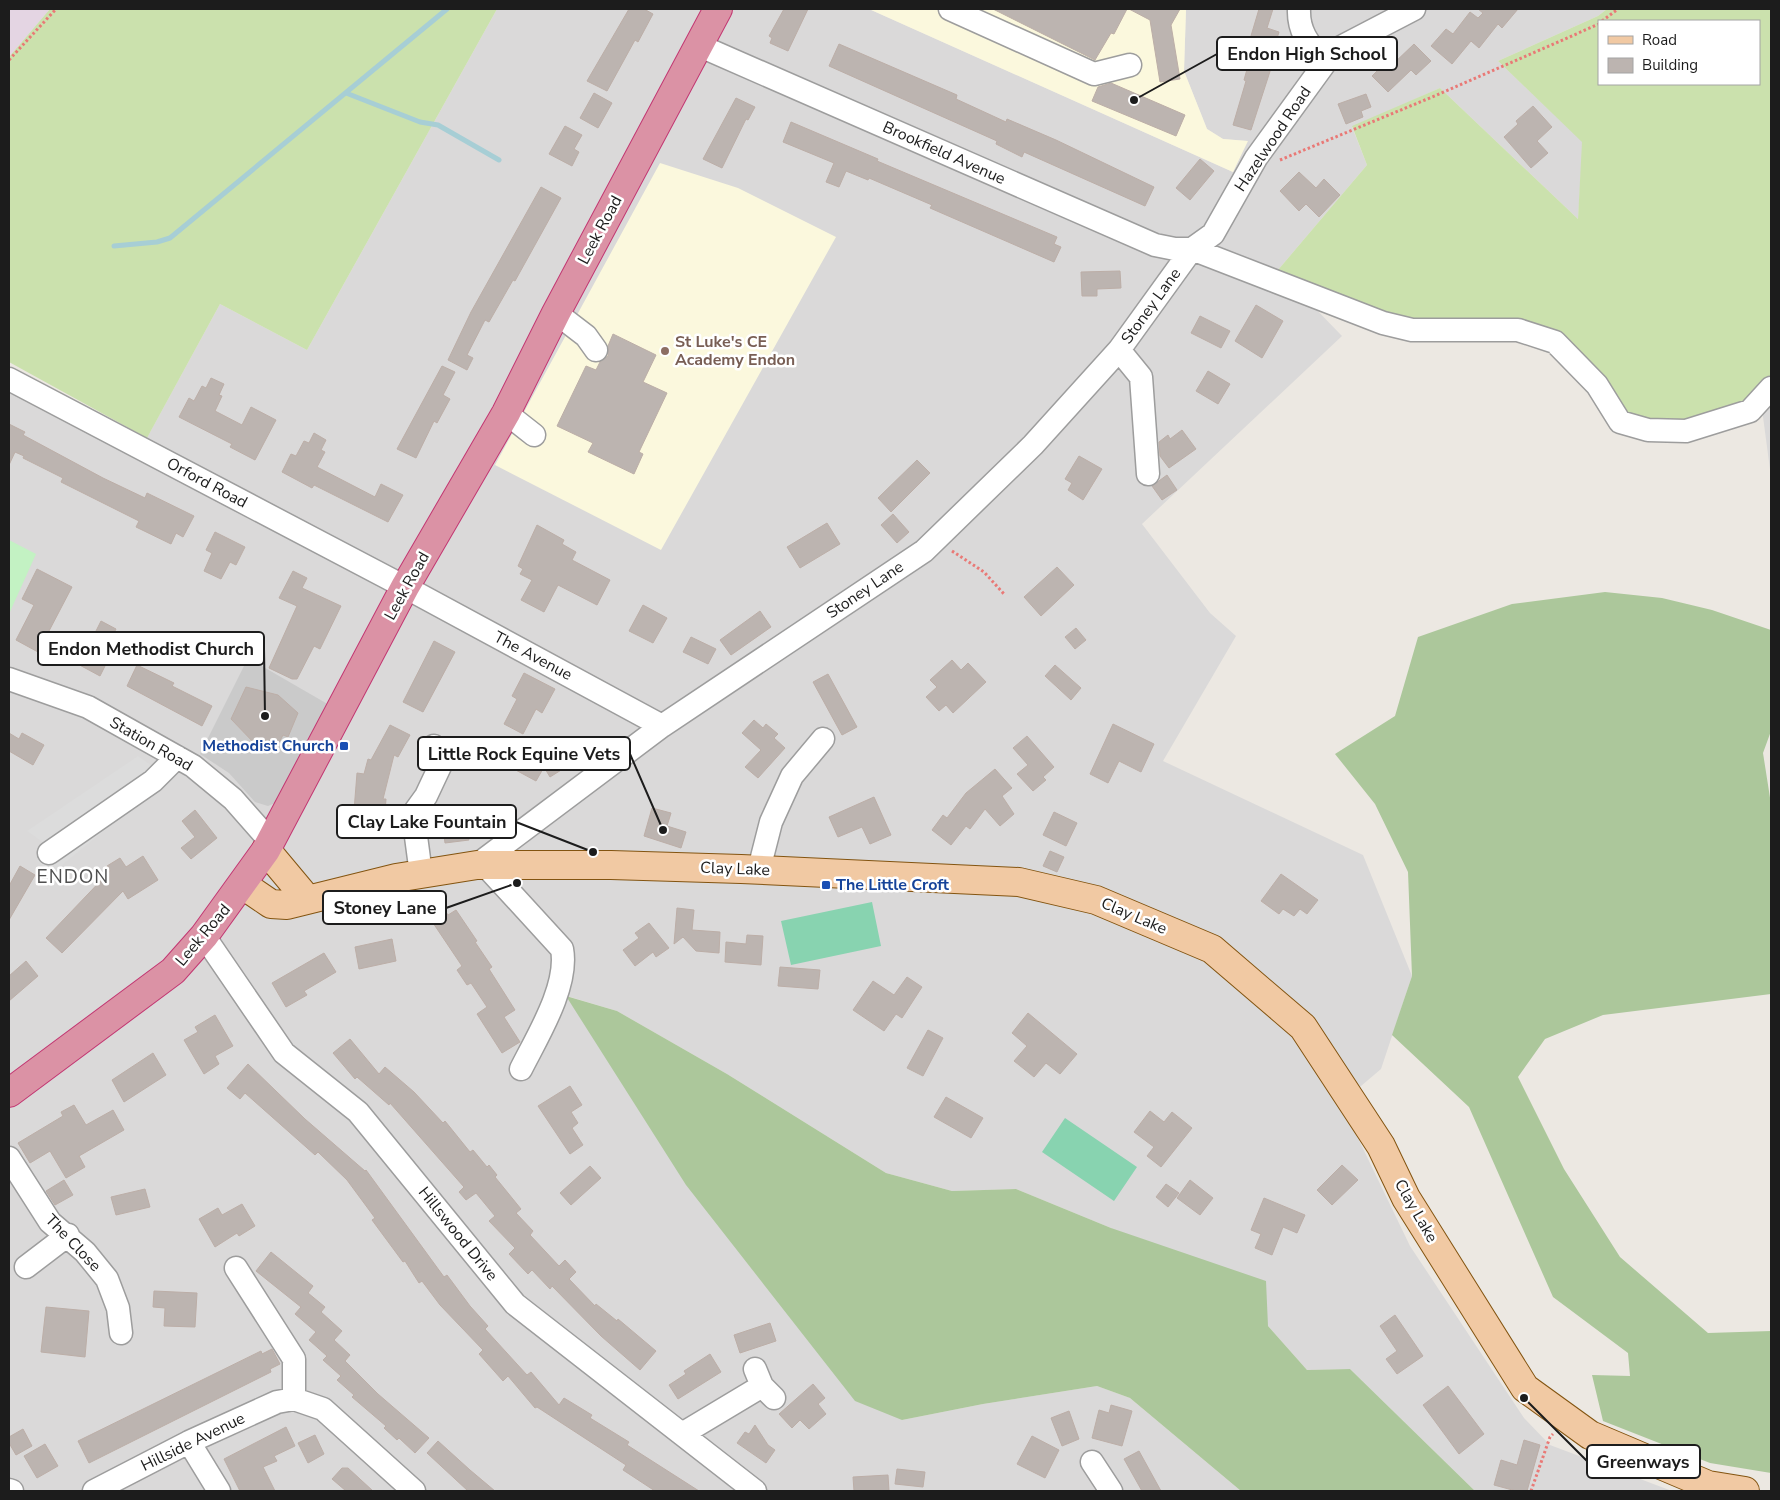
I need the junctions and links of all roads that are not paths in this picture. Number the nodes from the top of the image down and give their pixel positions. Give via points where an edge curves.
1 (718, 9) edge
2 (950, 9) edge
3 (1300, 9) edge
4 (1414, 9) edge
5 (698, 45) junction
6 (1325, 63) junction
7 (1130, 65) dead end
8 (1192, 248) junction
9 (556, 312) junction
10 (596, 350) dead end
11 (1119, 350) junction
12 (9, 379) edge
13 (1771, 388) edge
14 (506, 413) junction
15 (534, 435) dead end
16 (1148, 474) dead end
17 (405, 587) junction
18 (9, 679) edge
19 (662, 726) junction
20 (822, 739) dead end
21 (434, 746) dead end
22 (177, 757) junction
23 (269, 846) junction
24 (49, 853) dead end
25 (481, 865) junction
26 (759, 869) junction
27 (421, 874) junction
28 (242, 885) junction
29 (307, 899) junction
30 (204, 936) junction
31 (521, 1069) dead end
32 (9, 1093) edge
33 (9, 1158) edge
34 (68, 1235) junction
35 (26, 1268) dead end
36 (236, 1268) dead end
37 (121, 1333) dead end
38 (764, 1384) dead end
39 (294, 1399) junction
40 (682, 1434) junction
41 (189, 1442) junction
42 (1092, 1462) dead end
43 (94, 1491) edge
44 (219, 1491) edge
45 (414, 1491) edge
46 (755, 1491) edge
47 (1111, 1491) edge
48 (1745, 1491) edge

1 - 5 highway, Leek Road
2 - 7 street via 1094,74
3 - 6 street via 1299,22 1304,39
4 - 6 street, Hazelwood Road via 1341,47
5 - 8 street, Brookfield Avenue via 1155,245
5 - 9 highway, Leek Road
6 - 8 street, Hazelwood Road via 1256,158 1213,234
8 - 11 street, Stoney Lane
8 - 13 street via 1382,323 1412,330 1518,330 1555,342 1597,385 1620,422 1648,430 1686,432 1750,411
9 - 10 street via 586,336
9 - 14 highway, Leek Road
11 - 16 street via 1141,377
11 - 19 street, Stoney Lane via 1033,444 924,551
12 - 17 street, Orford Road
14 - 15 street
14 - 17 highway, Leek Road
17 - 19 street, The Avenue
17 - 23 highway, Leek Road
18 - 22 street, Station Road via 88,708
19 - 25 street, Stoney Lane
20 - 26 street via 792,776 771,822
21 - 27 street via 442,762 426,796 413,814
22 - 23 street, Station Road via 233,799
22 - 24 street via 152,781
23 - 28 highway, Leek Road
23 - 29 main road
25 - 26 main road, Clay Lake
25 - 27 main road, Clay Lake
25 - 31 street via 562,950 565,961 560,983
26 - 48 main road, Clay Lake via 1019,882 1096,900 1212,949 1303,1028 1381,1146 1406,1198 1525,1388 1590,1435 1708,1485
27 - 29 main road, Clay Lake
28 - 29 main road, Clay Lake via 271,904 287,905
28 - 30 highway, Leek Road
30 - 32 highway, Leek Road via 172,971
30 - 40 street, Hillswood Drive via 284,1053 358,1112 515,1304
33 - 34 street, The Close via 50,1222
34 - 35 street
34 - 37 street, The Close via 107,1279 118,1308
36 - 39 street via 294,1359
38 - 40 street
39 - 41 street, Hillside Avenue via 277,1402
39 - 45 street via 323,1409
40 - 46 street, Hillswood Drive
41 - 43 street, Hillside Avenue
41 - 44 street
42 - 47 street

